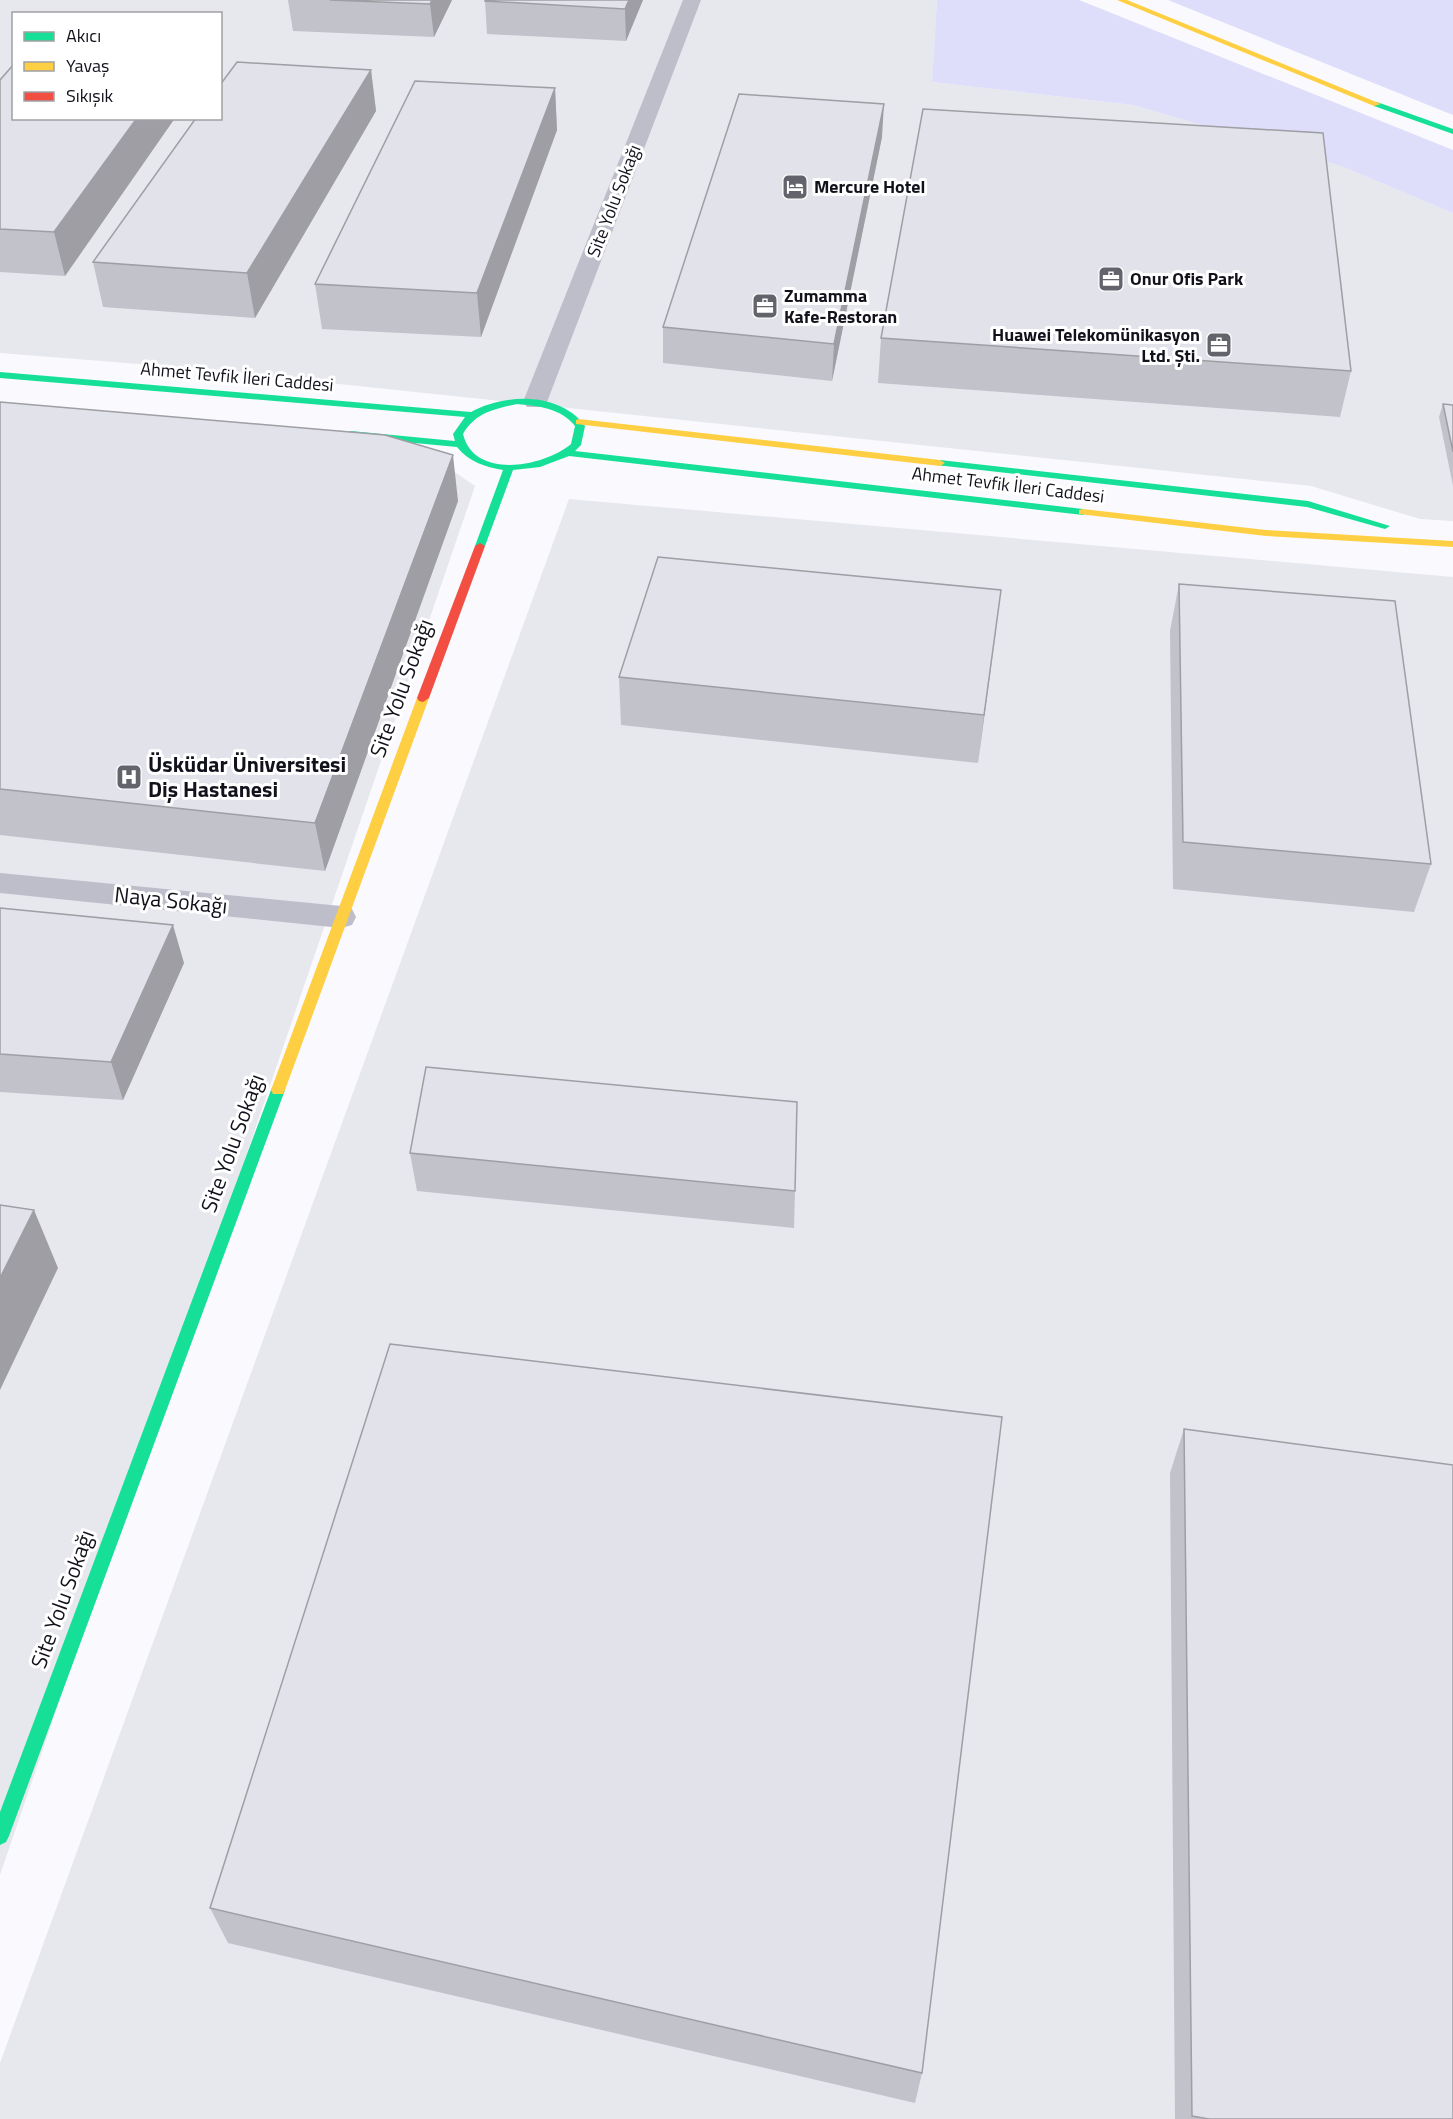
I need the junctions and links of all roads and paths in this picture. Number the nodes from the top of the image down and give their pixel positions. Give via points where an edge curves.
1 (692, 0) edge
2 (1121, 0) edge
3 (1453, 132) edge
4 (0, 375) edge
5 (535, 402) junction
6 (471, 415) junction
7 (579, 422) junction
8 (341, 433) edge
9 (458, 444) junction
10 (569, 453) junction
11 (509, 468) junction
12 (1449, 544) edge
13 (0, 883) edge
14 (341, 917) junction
15 (0, 1836) edge

1 - 5 street, Site Yolu Sokağı
2 - 3 main road
4 - 6 main road, Ahmet Tevfik İleri Caddesi
5 - 6 main road via 500,403
5 - 7 main road via 553,405
6 - 9 main road via 457,434
7 - 10 main road via 579,443
7 - 12 main road, Ahmet Tevfik İleri Caddesi via 1308,504
8 - 9 main road
9 - 11 main road via 477,460
10 - 11 main road via 542,464
10 - 12 main road, Ahmet Tevfik İleri Caddesi via 1266,533
11 - 14 main road, Site Yolu Sokağı
13 - 14 street, Naya Sokağı
14 - 15 main road, Site Yolu Sokağı

